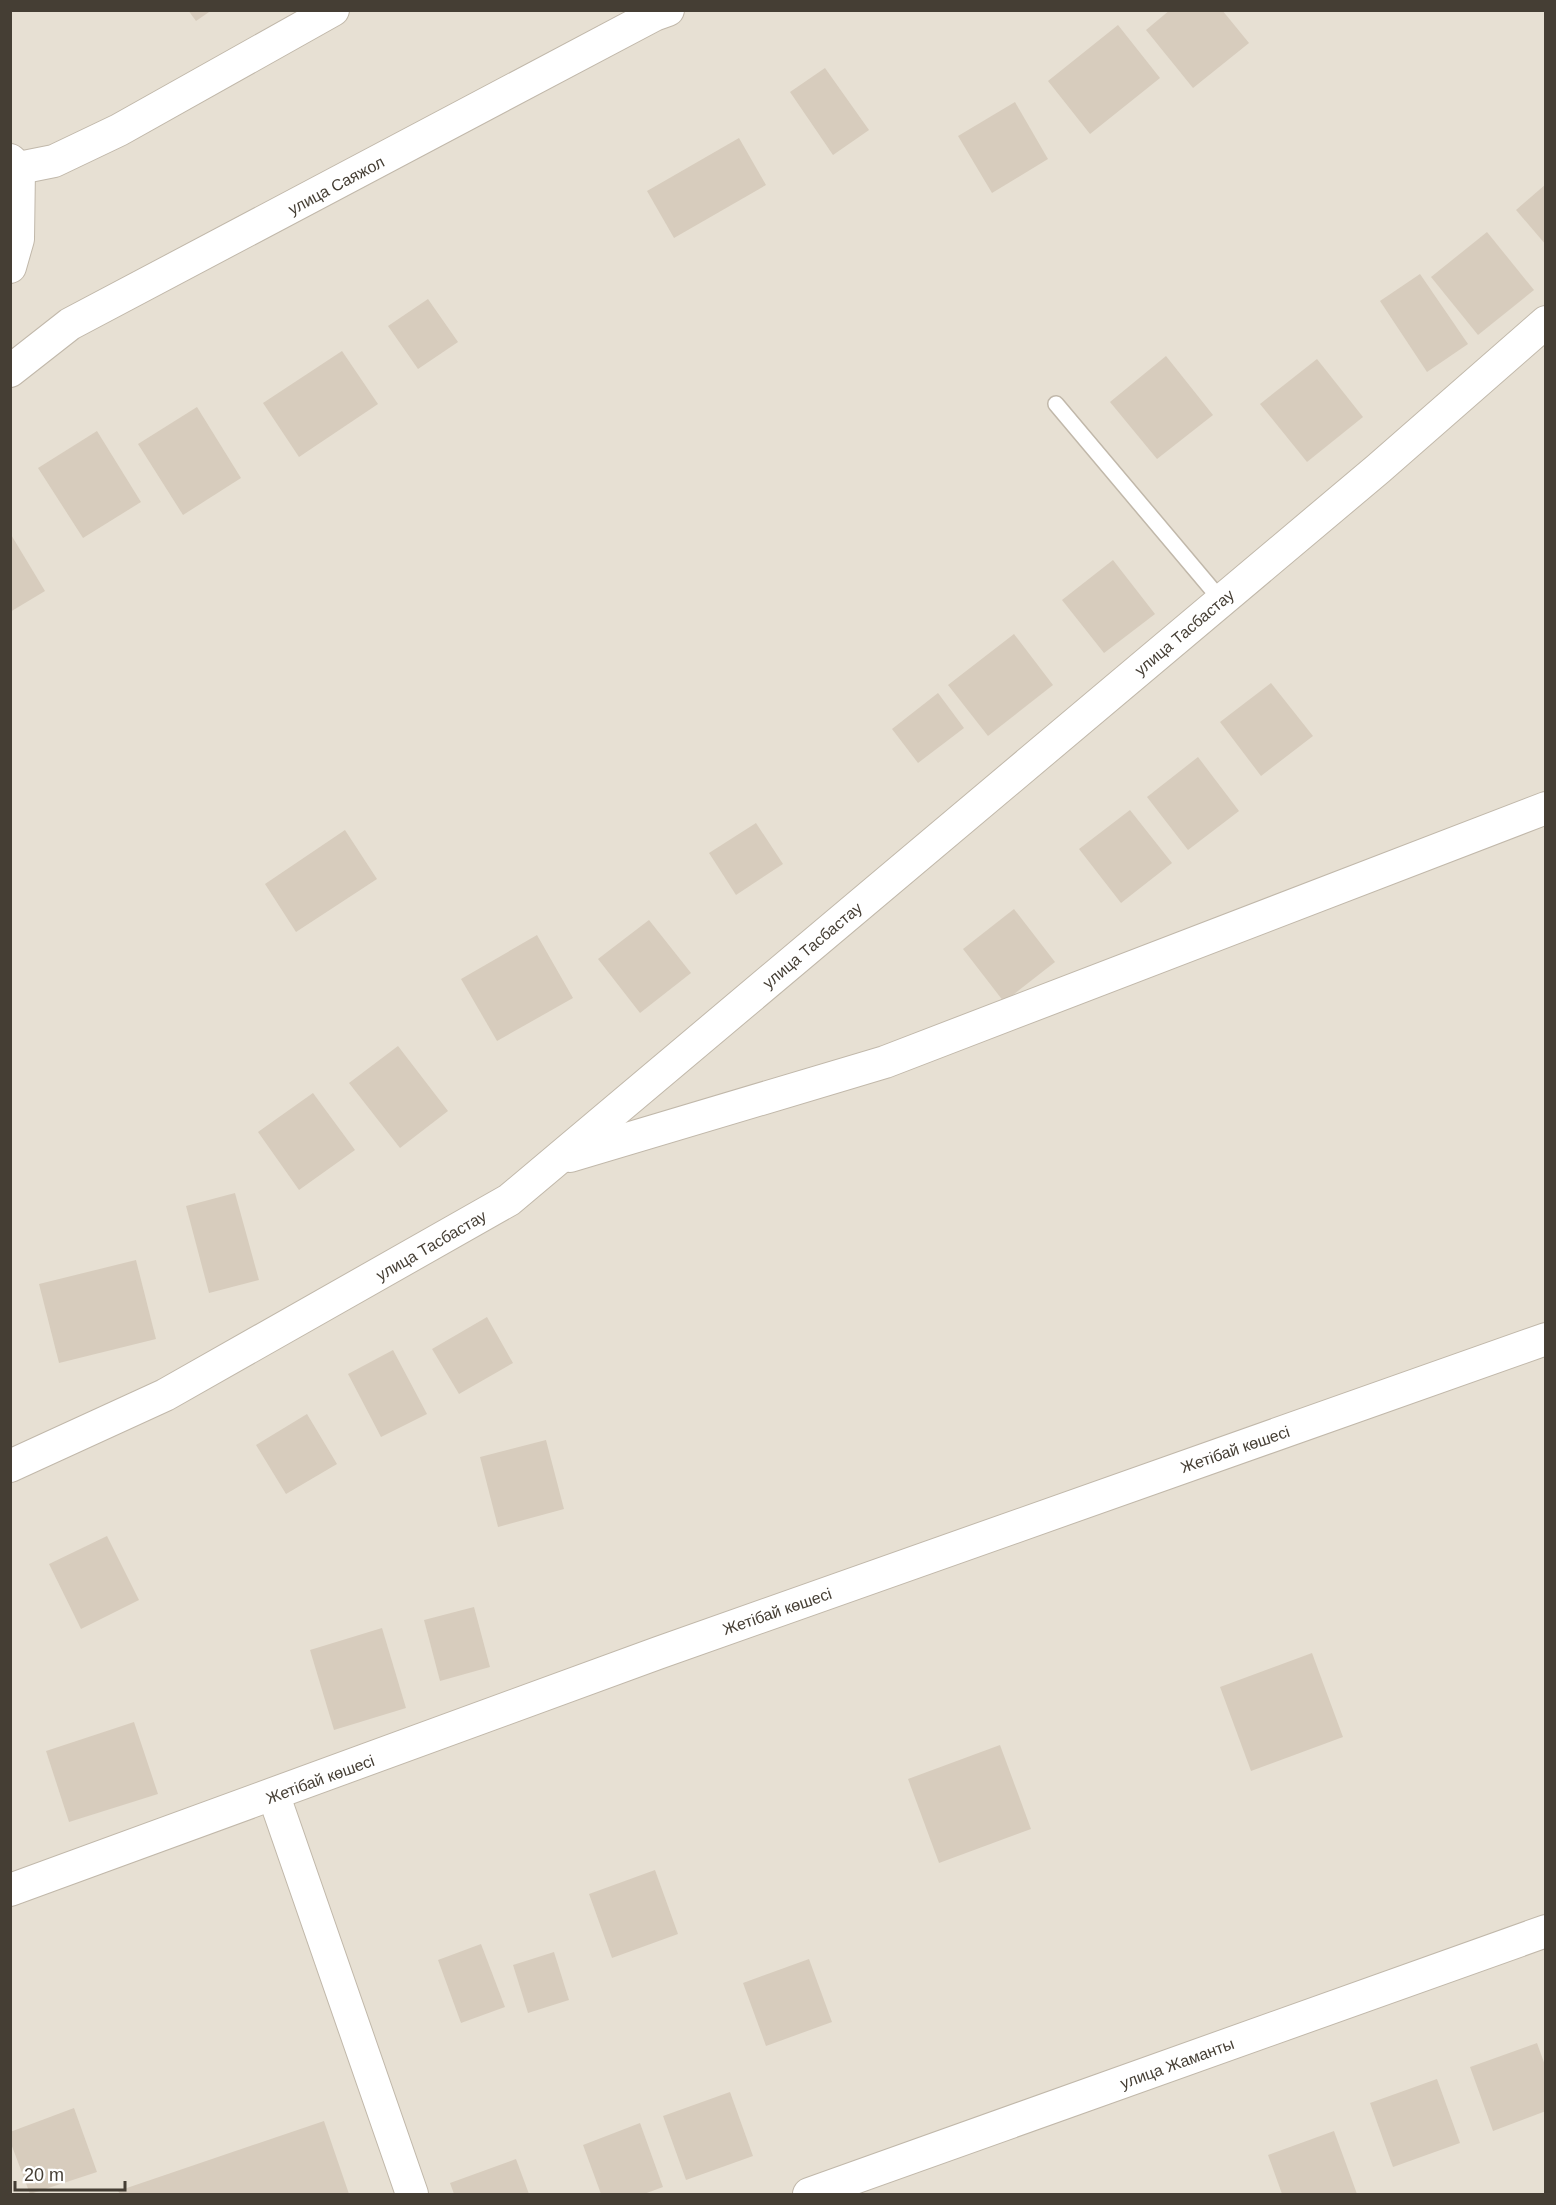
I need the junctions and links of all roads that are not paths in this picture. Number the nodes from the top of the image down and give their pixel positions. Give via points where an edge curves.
1 (333, 10) edge
2 (668, 10) edge
3 (15, 164) edge
4 (10, 267) edge
5 (1545, 322) edge
6 (10, 371) edge
7 (1056, 404) dead end
8 (1221, 600) junction
9 (1545, 808) edge
10 (557, 1160) junction
11 (1545, 1339) edge
12 (10, 1467) edge
13 (274, 1796) junction
14 (10, 1890) edge
15 (1545, 1931) edge
16 (412, 2194) edge
17 (809, 2194) edge

1 - 3 street via 119,130 54,161
2 - 6 street, улица Саяжол via 70,324
3 - 4 street via 18,239
5 - 8 street, улица Тасбастау
7 - 8 lane
8 - 10 street, улица Тасбастау
9 - 10 street via 885,1062
10 - 12 street, улица Тасбастау via 509,1200 426,1249 165,1395
11 - 13 street, Жетібай көшесі via 669,1649
13 - 14 street, Жетібай көшесі
13 - 16 street
15 - 17 street, улица Жаманты

